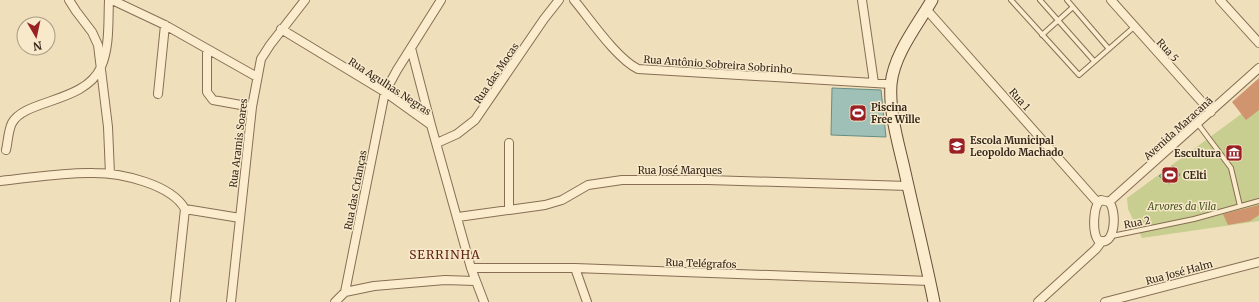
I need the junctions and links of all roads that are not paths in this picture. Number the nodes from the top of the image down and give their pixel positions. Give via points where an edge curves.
1 (69, 0) edge
2 (111, 0) edge
3 (305, 0) edge
4 (441, 0) edge
5 (559, 0) edge
6 (574, 0) edge
7 (862, 0) edge
8 (1011, 0) edge
9 (1040, 0) edge
10 (1067, 0) edge
11 (1111, 0) edge
12 (1220, 0) edge
13 (929, 5) edge
14 (1073, 7) junction
15 (1058, 20) junction
16 (165, 25) junction
17 (1134, 27) junction
18 (281, 29) junction
19 (1042, 35) junction
20 (1259, 43) edge
21 (412, 48) junction
22 (207, 49) junction
23 (1109, 49) junction
24 (1094, 61) junction
25 (101, 67) junction
26 (1259, 68) edge
27 (257, 78) junction
28 (874, 83) junction
29 (891, 84) junction
30 (385, 92) junction
31 (158, 94) dead end
32 (252, 107) junction
33 (1211, 112) junction
34 (1198, 124) junction
35 (431, 125) junction
36 (436, 143) junction
37 (509, 143) dead end
38 (6, 150) dead end
39 (110, 174) junction
40 (0, 181) edge
41 (908, 186) junction
42 (1259, 201) edge
43 (1109, 202) junction
44 (1098, 203) junction
45 (1240, 206) junction
46 (185, 209) junction
47 (509, 209) junction
48 (458, 217) junction
49 (240, 218) junction
50 (1112, 236) junction
51 (1102, 241) junction
52 (1259, 262) edge
53 (471, 268) junction
54 (575, 268) junction
55 (475, 281) junction
56 (930, 281) junction
57 (345, 292) junction
58 (1045, 299) edge
59 (175, 302) edge
60 (231, 302) edge
61 (335, 302) edge
62 (484, 302) edge
63 (588, 302) edge
64 (934, 302) edge
65 (1038, 302) edge
66 (1105, 302) edge

1 - 25 street via 96,38
2 - 16 street
2 - 25 street
3 - 18 street, Rua Aramis Soares
4 - 21 street
5 - 36 street, Rua das Mocas via 475,120 458,134
6 - 28 street, Rua Antônio Sobreira Sobrinho via 630,66 638,69
7 - 28 street
8 - 19 lane
9 - 15 lane
10 - 14 lane
11 - 17 street, Rua 5
12 - 20 street
13 - 29 main road via 903,50
13 - 44 street, Rua 1
14 - 15 lane
14 - 23 lane
15 - 19 lane
15 - 24 lane
16 - 22 street
16 - 31 street
17 - 23 lane
17 - 33 street, Rua 5
18 - 27 street, Rua Aramis Soares via 261,59
18 - 30 street, Rua Agulhas Negras
19 - 24 lane via 1079,75
21 - 30 street, Rua das Crianças
21 - 35 street
22 - 27 street
22 - 32 street via 207,92 210,98
23 - 24 lane
25 - 38 street via 95,76 78,90 27,110 16,118 10,130
25 - 39 street
26 - 33 street, Avenida Maracanã
27 - 32 street, Rua Aramis Soares
28 - 29 street, Rua Antônio Sobreira Sobrinho
29 - 41 main road via 892,104
30 - 35 street, Rua Agulhas Negras
30 - 57 street, Rua das Crianças
32 - 49 street, Rua Aramis Soares
33 - 34 street, Avenida Maracanã
34 - 43 street, Avenida Maracanã
34 - 45 lane via 1231,168
35 - 36 street, Rua Agulhas Negras
36 - 48 street, Rua Agulhas Negras
37 - 47 street
39 - 40 street via 93,173
39 - 46 street via 161,188 178,199
41 - 47 street, Rua José Marques via 622,180 588,185 555,202
41 - 56 main road
42 - 45 lane, Rua 2
43 - 44 street via 1103,200
43 - 50 street via 1113,209
44 - 51 street via 1095,208 1094,233
45 - 50 lane, Rua 2 via 1194,219
46 - 49 street
46 - 59 street
47 - 48 street, Rua José Marques
48 - 53 street, Rua Agulhas Negras
49 - 60 street, Rua Aramis Soares
50 - 51 street
51 - 58 street
52 - 66 street, Rua José Halm
53 - 54 street, Rua Telégrafos
53 - 55 street, Rua Agulhas Negras
54 - 56 street, Rua Telégrafos
54 - 63 street
55 - 57 street via 406,283
55 - 62 street, Rua Agulhas Negras
56 - 64 main road
57 - 61 street
58 - 65 street

